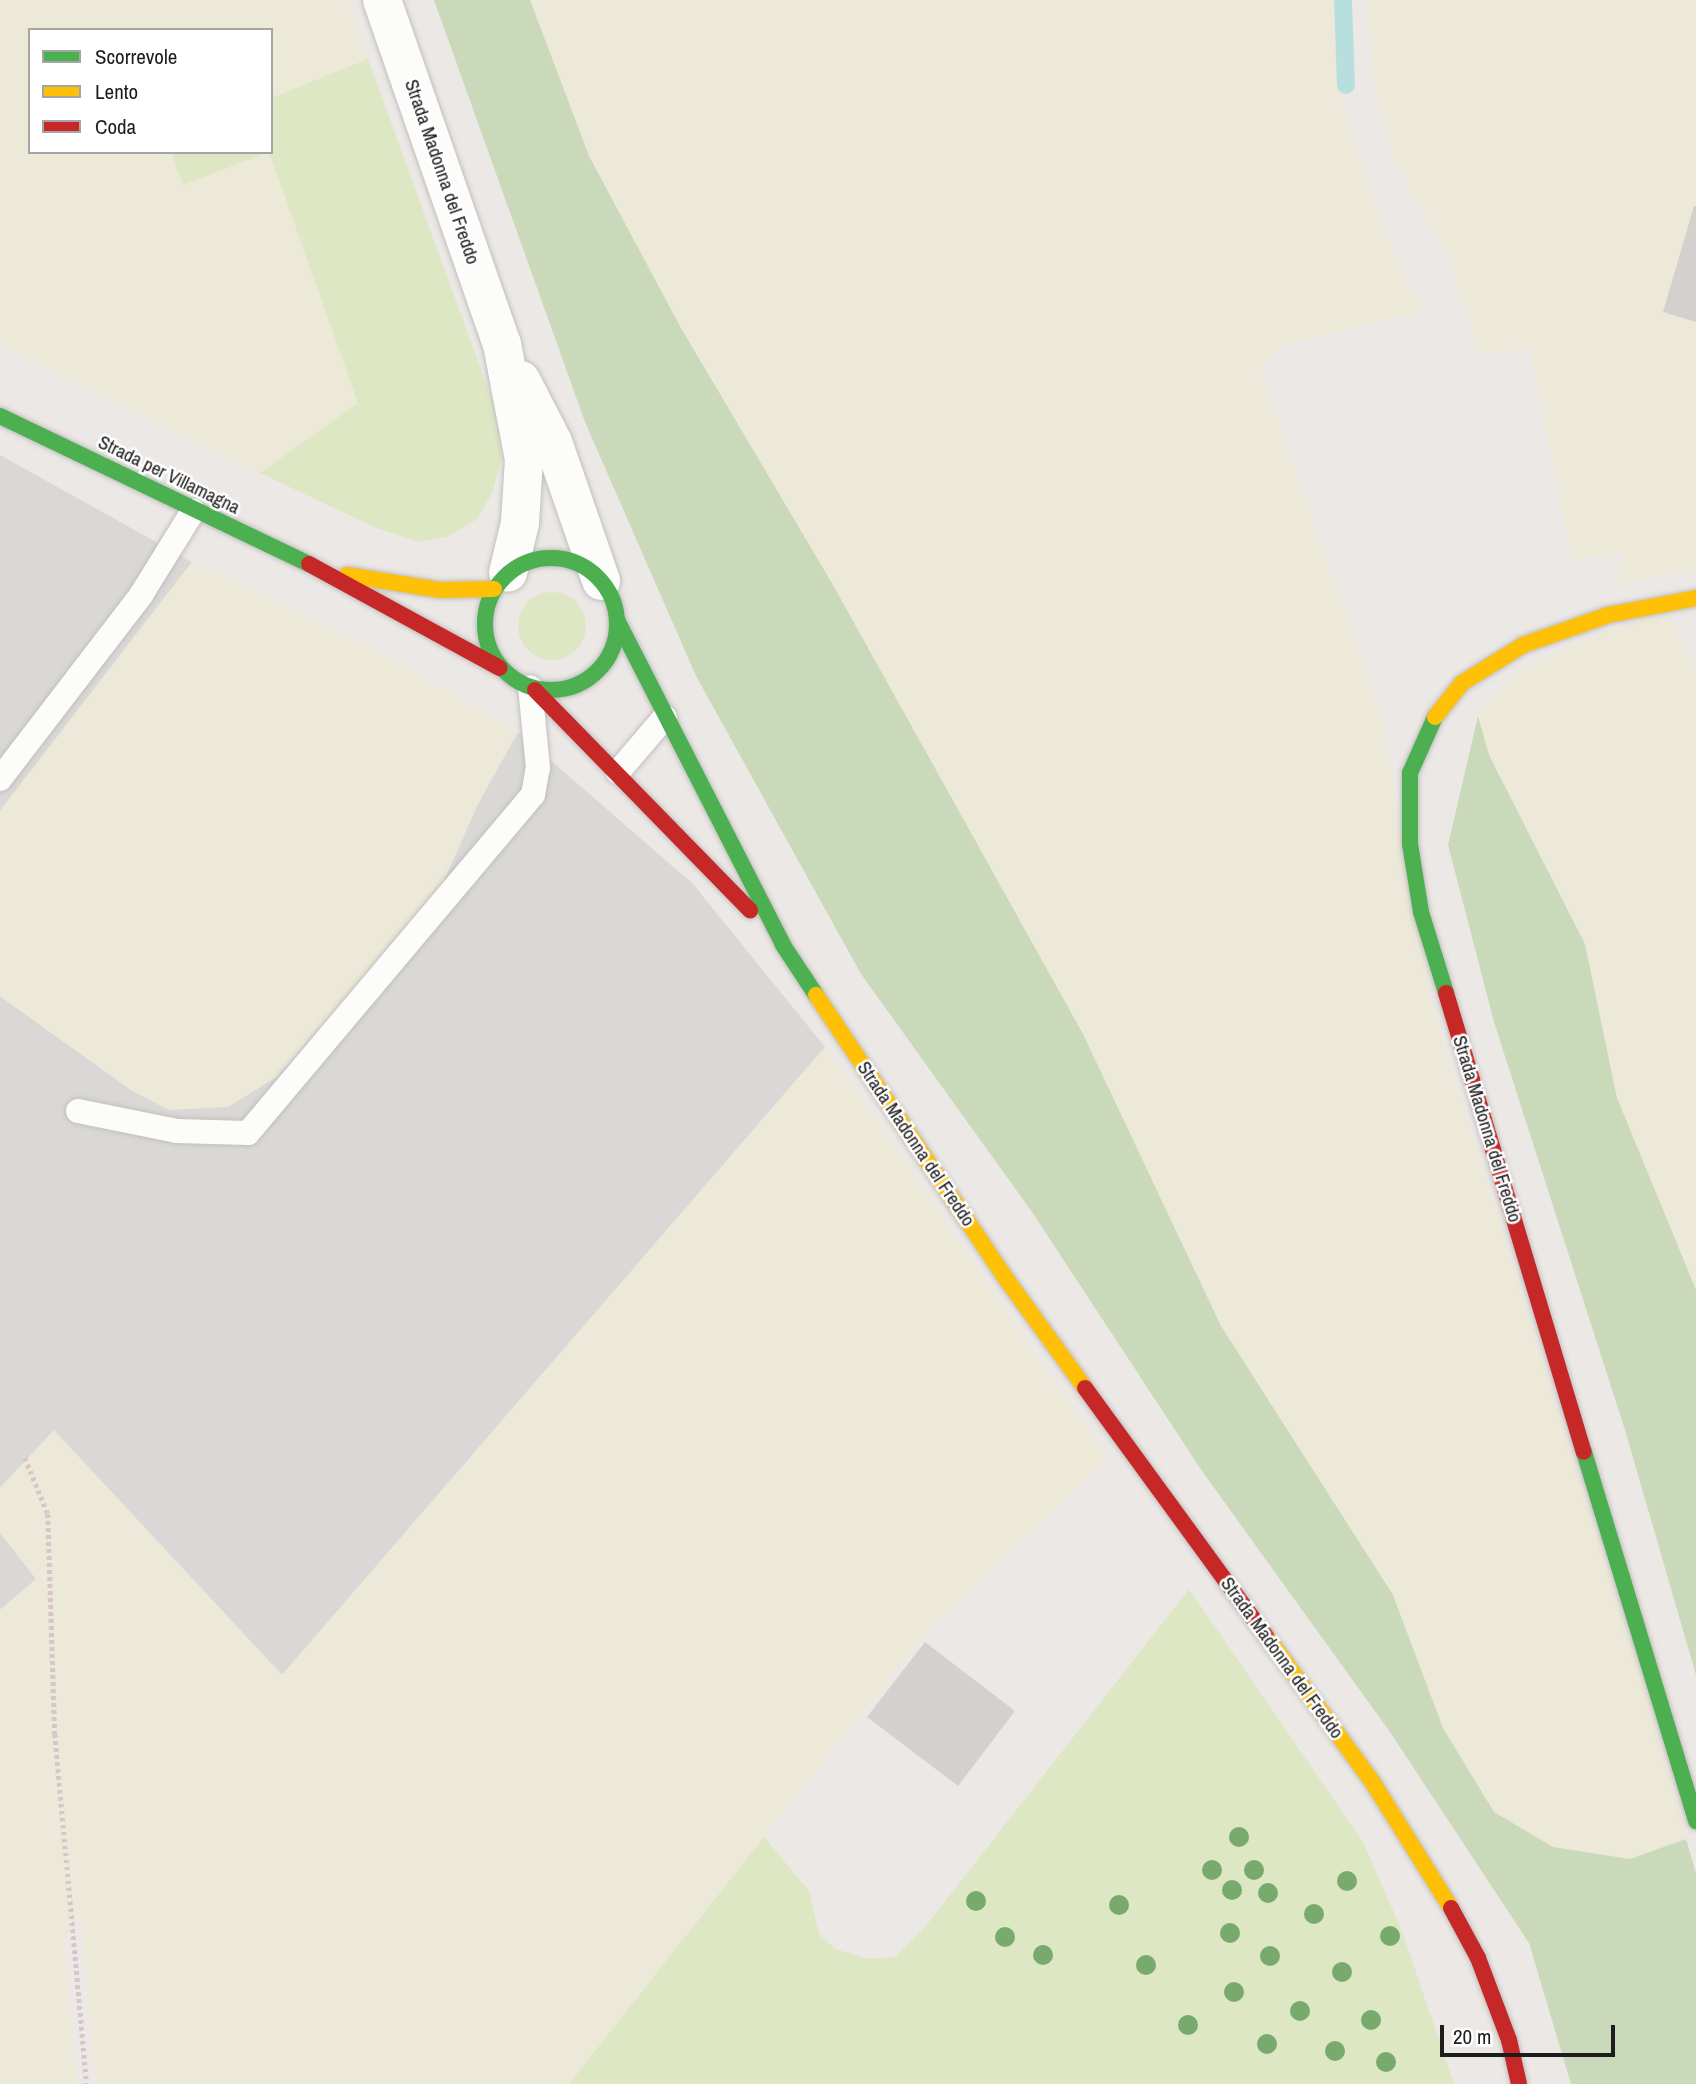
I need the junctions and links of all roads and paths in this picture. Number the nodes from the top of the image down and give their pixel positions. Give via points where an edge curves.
1 (382, 0) edge
2 (502, 344) junction
3 (0, 416) edge
4 (193, 511) junction
5 (321, 570) junction
6 (501, 581) junction
7 (601, 581) junction
8 (1696, 598) edge
9 (617, 620) junction
10 (500, 668) junction
11 (532, 688) junction
12 (665, 717) junction
13 (618, 772) junction
14 (0, 779) edge
15 (783, 945) junction
16 (78, 1111) dead end
17 (25, 1458) dead end
18 (1696, 1821) edge
19 (87, 2084) edge
20 (1519, 2084) edge

1 - 2 street, Strada Madonna del Freddo
2 - 6 street, Strada Madonna del Freddo via 524,459 520,523
2 - 7 street, Strada Madonna del Freddo via 553,442
3 - 4 main road, Strada per Villamagna
4 - 5 main road, Strada per Villamagna
4 - 14 lane via 141,595
5 - 6 main road, Strada per Villamagna via 441,590
5 - 10 main road, Strada per Villamagna
6 - 7 main road via 545,558 586,567
6 - 10 main road via 484,629
7 - 9 main road via 613,599
8 - 18 main road, Strada Madonna del Freddo via 1608,615 1523,645 1462,683 1427,727 1410,773 1410,844 1421,912
9 - 11 main road via 608,660 594,676 556,691
9 - 12 main road, Strada Madonna del Freddo
10 - 11 main road
11 - 13 main road, Strada Madonna del Freddo
11 - 16 lane via 538,768 533,795 248,1133 177,1131
12 - 13 lane
12 - 15 main road, Strada Madonna del Freddo
13 - 15 main road, Strada Madonna del Freddo
15 - 20 main road, Strada Madonna del Freddo via 1004,1276 1373,1783 1430,1871 1478,1958 1509,2040
17 - 19 path via 48,1514 55,1734

